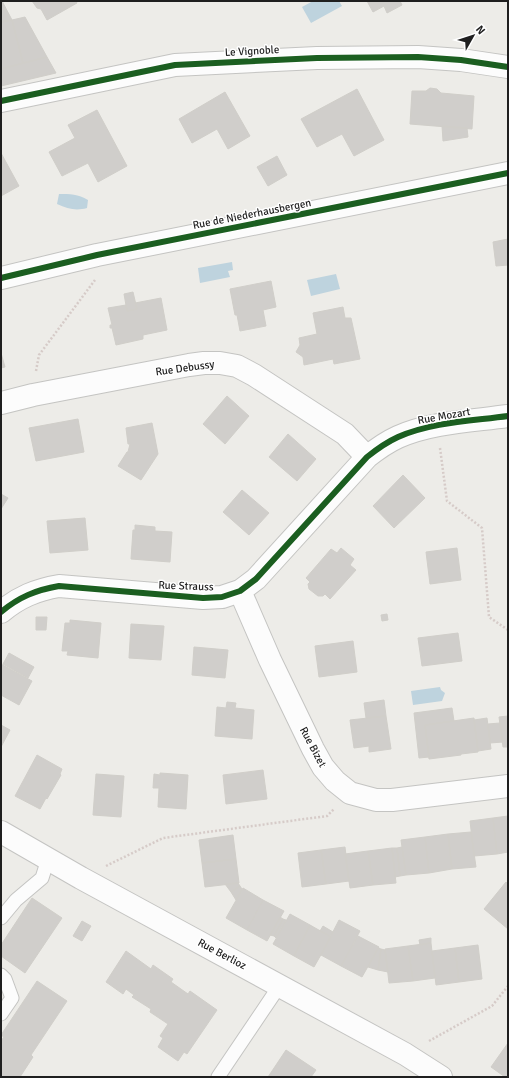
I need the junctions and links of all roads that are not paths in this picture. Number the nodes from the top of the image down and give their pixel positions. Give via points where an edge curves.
1 (508, 67) edge
2 (1, 101) edge
3 (508, 173) edge
4 (1, 278) edge
5 (1, 403) edge
6 (508, 416) edge
7 (367, 457) junction
8 (240, 591) junction
9 (1, 612) edge
10 (508, 786) edge
11 (3, 838) edge
12 (48, 859) junction
13 (1, 918) edge
14 (1, 975) edge
15 (280, 985) junction
16 (1, 1014) edge
17 (432, 1075) edge
18 (218, 1077) edge

1 - 2 street, Le Vignoble via 418,57 318,58 174,66
3 - 4 street, Rue de Niederhausbergen via 97,255
5 - 7 street, Rue Debussy via 189,365 220,363 237,366 254,374 345,434
6 - 7 street, Rue Mozart via 416,430 382,446
7 - 8 street, Rue Strauss via 278,556 256,579
8 - 9 street, Rue Strauss via 203,598 59,586 33,592
8 - 10 street, Rue Bizet via 312,749 334,781 350,793 376,800 392,800
11 - 12 street, Rue Berlioz
12 - 13 lane via 42,878 16,900
12 - 15 street, Rue Berlioz
14 - 16 lane via 6,979 12,998
15 - 17 street, Rue Berlioz via 406,1054
15 - 18 lane

